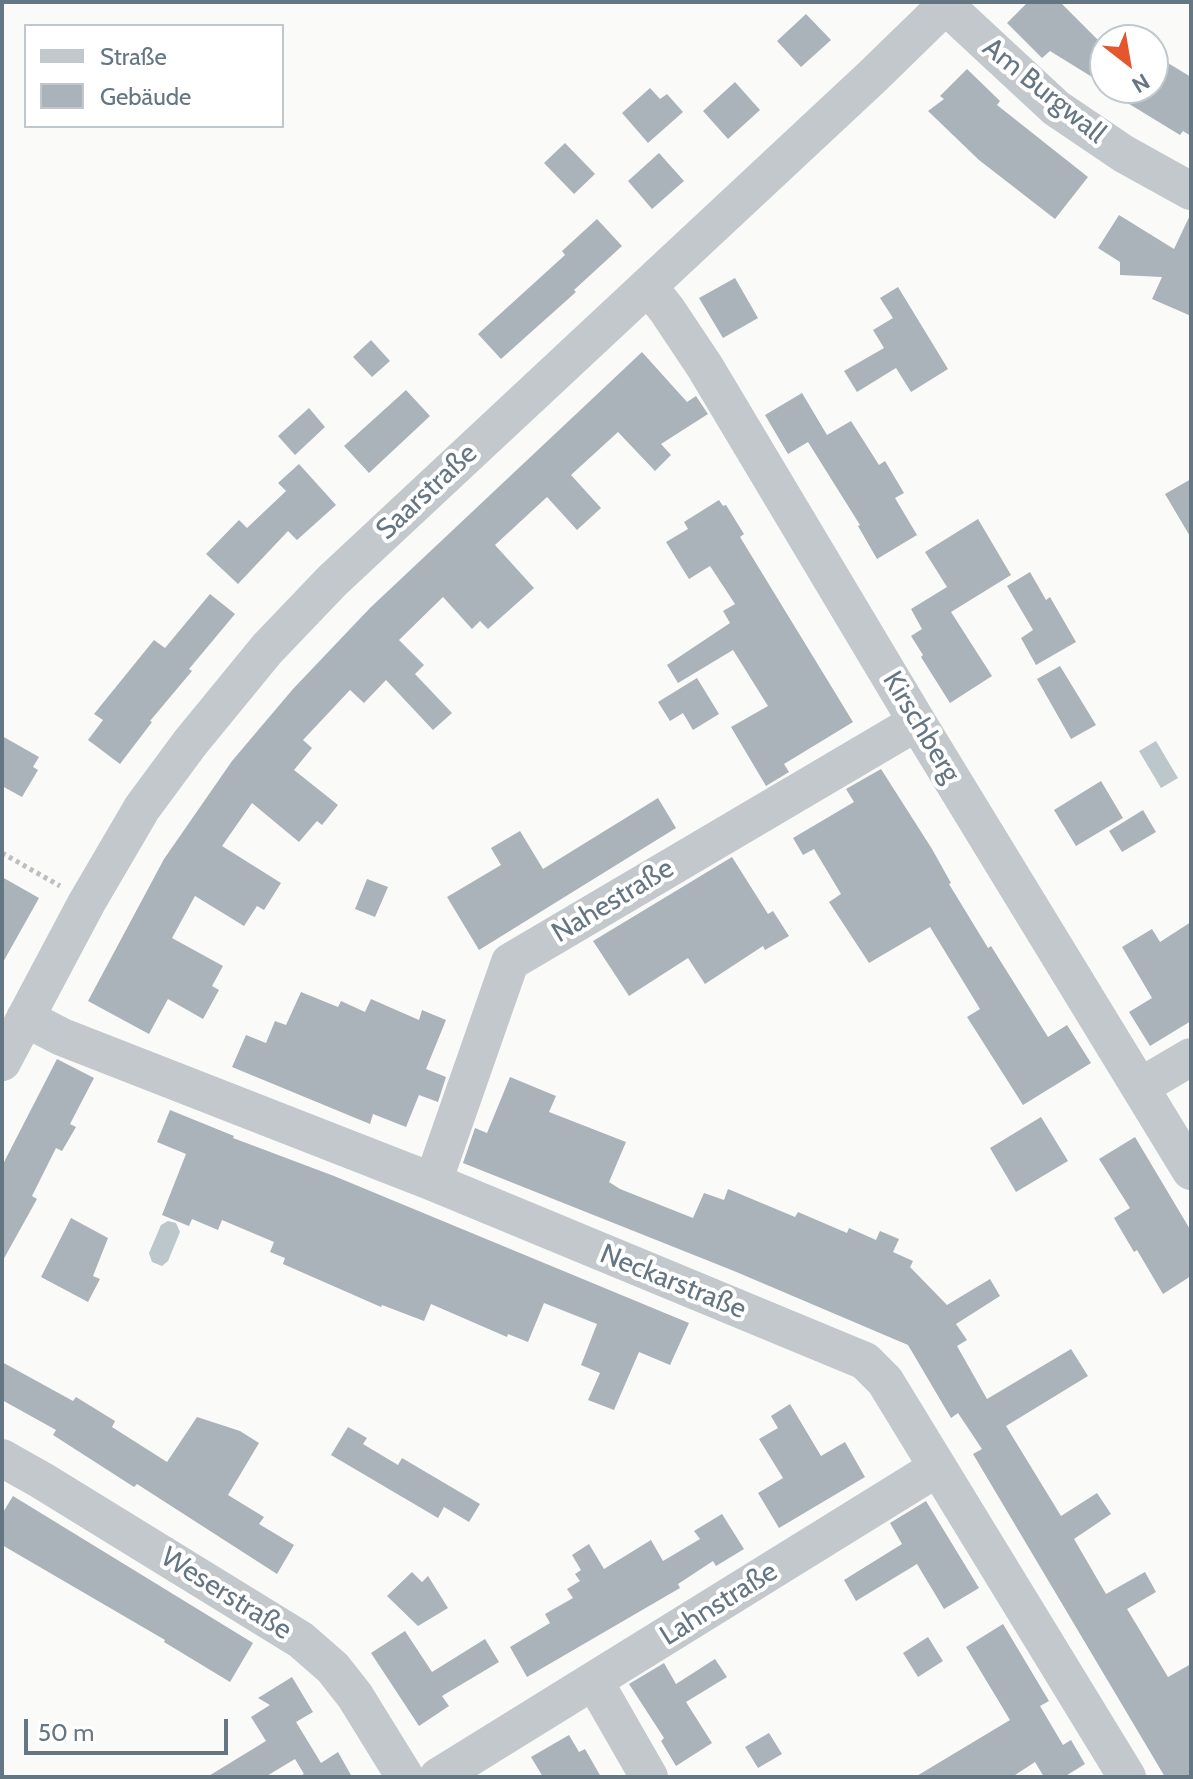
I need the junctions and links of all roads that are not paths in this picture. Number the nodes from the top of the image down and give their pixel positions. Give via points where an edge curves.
1 (947, 4) edge
2 (1191, 191) edge
3 (648, 286) junction
4 (917, 722) junction
5 (25, 1018) junction
6 (1191, 1057) edge
7 (2, 1062) edge
8 (1140, 1087) junction
9 (1191, 1171) edge
10 (433, 1182) junction
11 (2, 1458) edge
12 (937, 1468) junction
13 (594, 1681) junction
14 (442, 1776) edge
15 (405, 1777) edge
16 (649, 1777) edge
17 (1127, 1777) edge

1 - 2 street, Am Burgwall via 1056,108
1 - 3 street, Saarstraße
3 - 4 street, Kirschberg via 705,367
3 - 5 street, Saarstraße via 332,581 267,649 164,777 87,902
4 - 8 street, Kirschberg
4 - 10 street, Nahestraße via 510,962
5 - 7 street, Saarstraße
5 - 10 street, Neckarstraße
6 - 8 street
8 - 9 street, Kirschberg
10 - 12 street, Neckarstraße via 865,1361 885,1381
11 - 15 street, Weserstraße via 301,1640 355,1696
12 - 13 street, Lahnstraße
12 - 17 street, Neckarstraße
13 - 14 street, Lahnstraße
13 - 16 street

